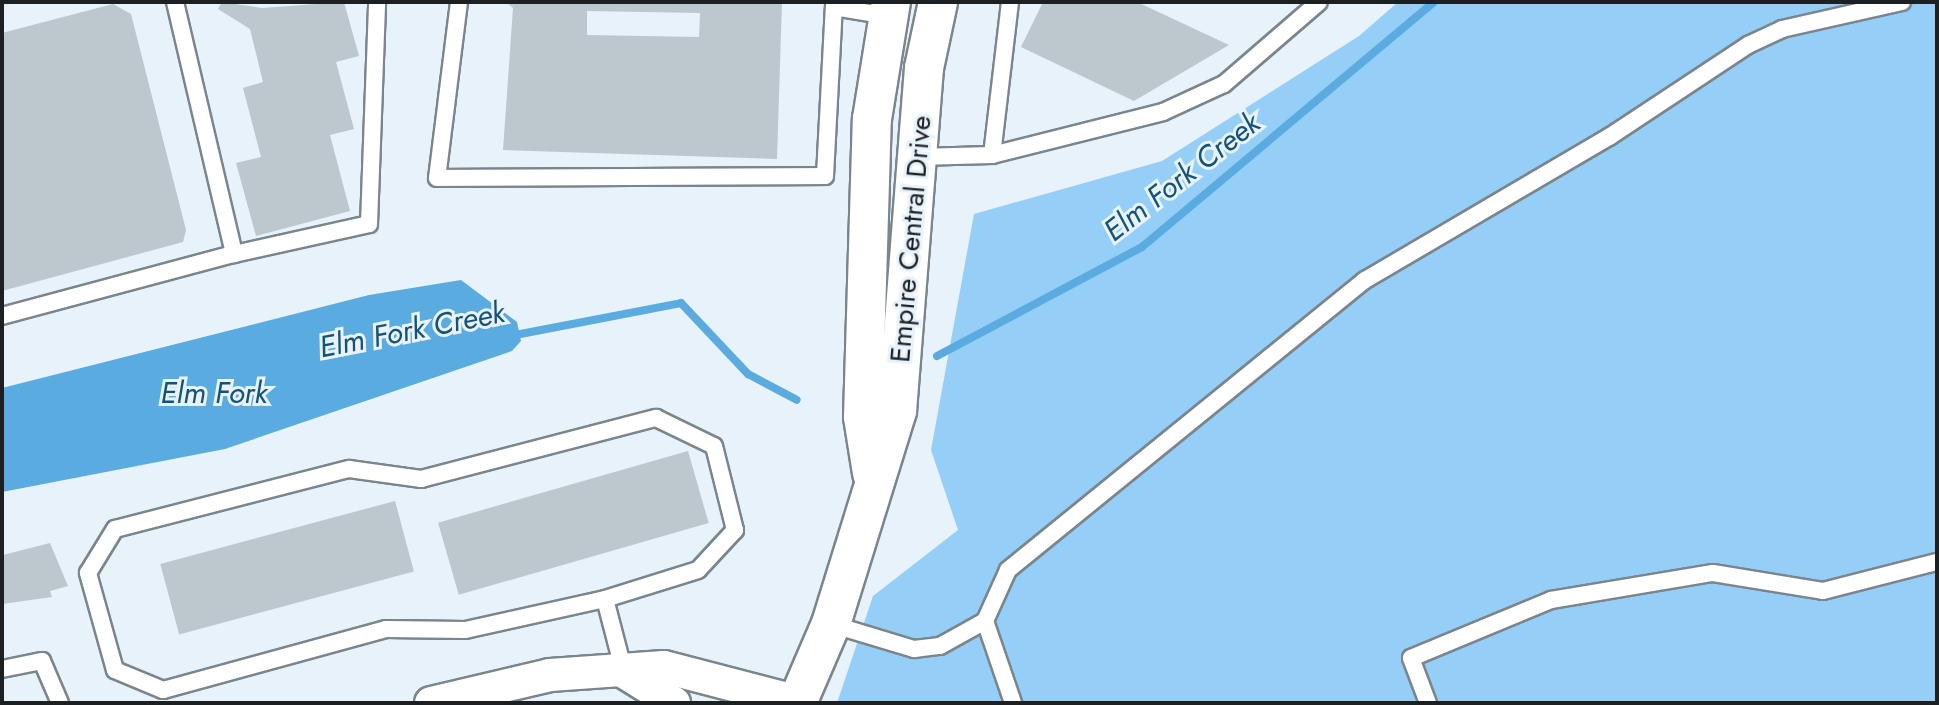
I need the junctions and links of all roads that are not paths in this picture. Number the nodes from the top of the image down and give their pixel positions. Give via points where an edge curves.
1 (175, 2) edge
2 (377, 2) edge
3 (459, 2) edge
4 (938, 2) edge
5 (1010, 2) edge
6 (1319, 2) edge
7 (1902, 2) edge
8 (834, 5) edge
9 (890, 9) edge
10 (992, 155) junction
11 (917, 157) junction
12 (234, 254) junction
13 (2, 316) edge
14 (872, 473) junction
15 (1937, 562) edge
16 (605, 599) junction
17 (985, 621) junction
18 (831, 624) junction
19 (2, 669) edge
20 (624, 672) junction
21 (798, 702) edge
22 (60, 703) edge
23 (431, 703) edge
24 (674, 703) edge
25 (1013, 703) edge
26 (1428, 703) edge

1 - 12 lane
2 - 12 lane via 369,224
3 - 8 lane via 437,178 825,176
4 - 11 street, Empire Central Drive
5 - 10 lane
6 - 10 lane via 1224,84 1163,112
7 - 17 lane via 1782,29 1748,45 1609,137 1365,280 1008,570
8 - 9 lane
9 - 14 street, Empire Central Drive via 872,119 863,417
10 - 11 lane
11 - 14 street, Empire Central Drive via 897,411
12 - 13 lane
14 - 18 street, Empire Central Drive
15 - 26 lane via 1823,591 1713,573 1551,600 1411,658
16 - 16 lane via 698,570 735,530 714,446 656,418 421,479 349,469 115,529 88,573 115,670 163,690 386,629 465,630
16 - 20 lane
17 - 18 lane via 940,646 914,649
17 - 25 lane
18 - 21 street, Empire Central Drive
19 - 22 lane via 42,661
20 - 21 street via 664,667
20 - 23 street via 550,675
20 - 24 street

